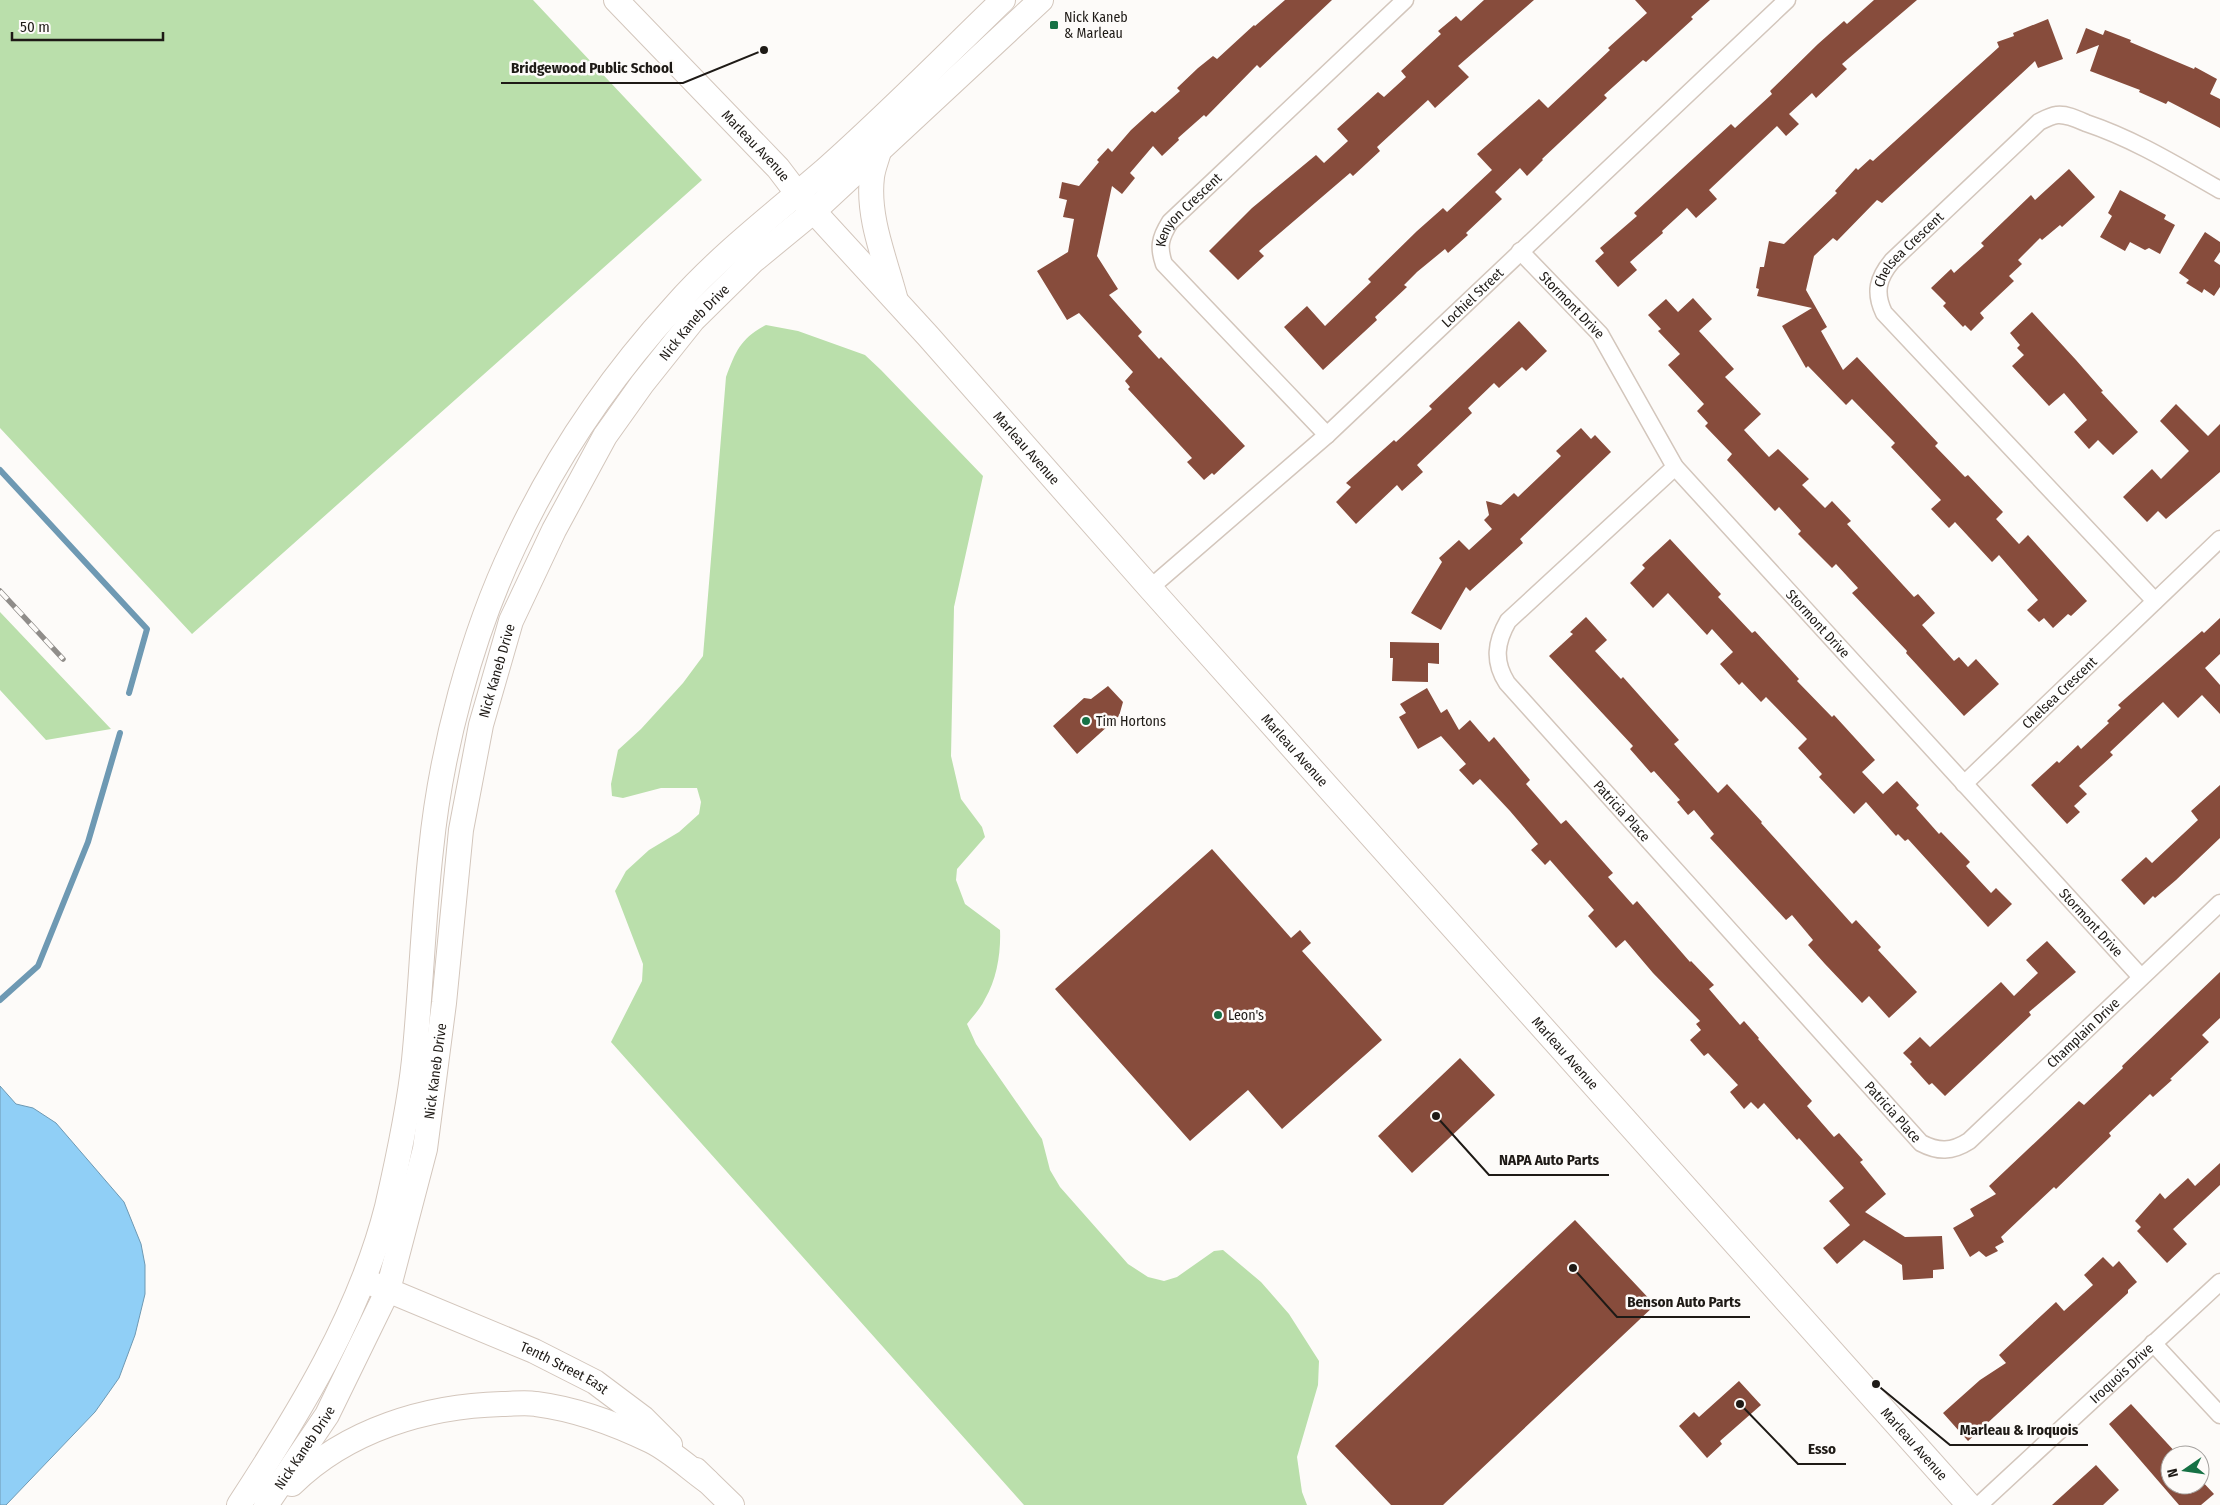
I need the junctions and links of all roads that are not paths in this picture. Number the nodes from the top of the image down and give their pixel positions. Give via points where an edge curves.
1 (616, 0) edge
2 (1003, 0) edge
3 (1041, 0) edge
4 (1405, 0) edge
5 (1788, 0) edge
6 (879, 151) junction
7 (2220, 190) edge
8 (796, 193) junction
9 (814, 211) junction
10 (1520, 251) junction
11 (897, 302) junction
12 (1327, 435) junction
13 (1675, 466) junction
14 (2220, 539) edge
15 (1150, 588) junction
16 (2155, 601) junction
17 (1964, 784) junction
18 (2220, 903) edge
19 (2141, 977) junction
20 (1939, 1150) joint
21 (364, 1280) junction
22 (2220, 1282) edge
23 (388, 1290) junction
24 (2153, 1343) junction
25 (2220, 1415) edge
26 (707, 1481) junction
27 (239, 1505) edge
28 (266, 1505) edge
29 (271, 1505) edge
30 (732, 1505) edge
31 (1969, 1505) edge
32 (1979, 1505) edge

1 - 8 street, Marleau Avenue via 778,168
2 - 8 street, Nick Kaneb Drive via 825,170
3 - 6 street, Nick Kaneb Drive
4 - 12 street, Kenyon Crescent via 1170,222 1161,236 1164,264
5 - 10 street, Lochiel Street
6 - 9 street, Nick Kaneb Drive
6 - 11 street via 872,175 871,195
7 - 16 street, Chelsea Crescent via 2116,133 2066,116 2047,117 1892,261 1879,279 1879,303 1884,313
8 - 9 street, Marleau Avenue
8 - 21 street, Nick Kaneb Drive via 676,304 622,370 562,454 513,548 468,670 446,751 431,848 413,1065 386,1208
9 - 11 street, Marleau Avenue
9 - 23 street, Nick Kaneb Drive via 753,261 693,320 642,384 601,444 554,530 511,621 481,725 461,830 444,1003 425,1149
10 - 12 street, Lochiel Street
10 - 13 street, Stormont Drive via 1600,334
11 - 15 street, Marleau Avenue
12 - 15 street, Lochiel Street
13 - 17 street, Stormont Drive
13 - 20 street, Patricia Place via 1508,621 1497,650 1500,669 1507,683 1921,1143
14 - 16 street, Chelsea Crescent
15 - 31 street, Marleau Avenue
16 - 17 street, Chelsea Crescent
17 - 19 street, Stormont Drive
18 - 19 street, Champlain Drive
19 - 20 street, Champlain Drive via 1969,1141 1960,1147
21 - 23 street, Tenth Street East
21 - 27 street, Nick Kaneb Drive via 326,1359
22 - 24 street, Iroquois Drive
23 - 26 street, Tenth Street East via 534,1351 595,1382 643,1418
23 - 28 street, Nick Kaneb Drive via 327,1415
24 - 25 street
24 - 32 street, Iroquois Drive
26 - 29 street via 653,1442 594,1418 536,1404 476,1405 416,1415 378,1427 312,1464
26 - 30 street, Tenth Street East

